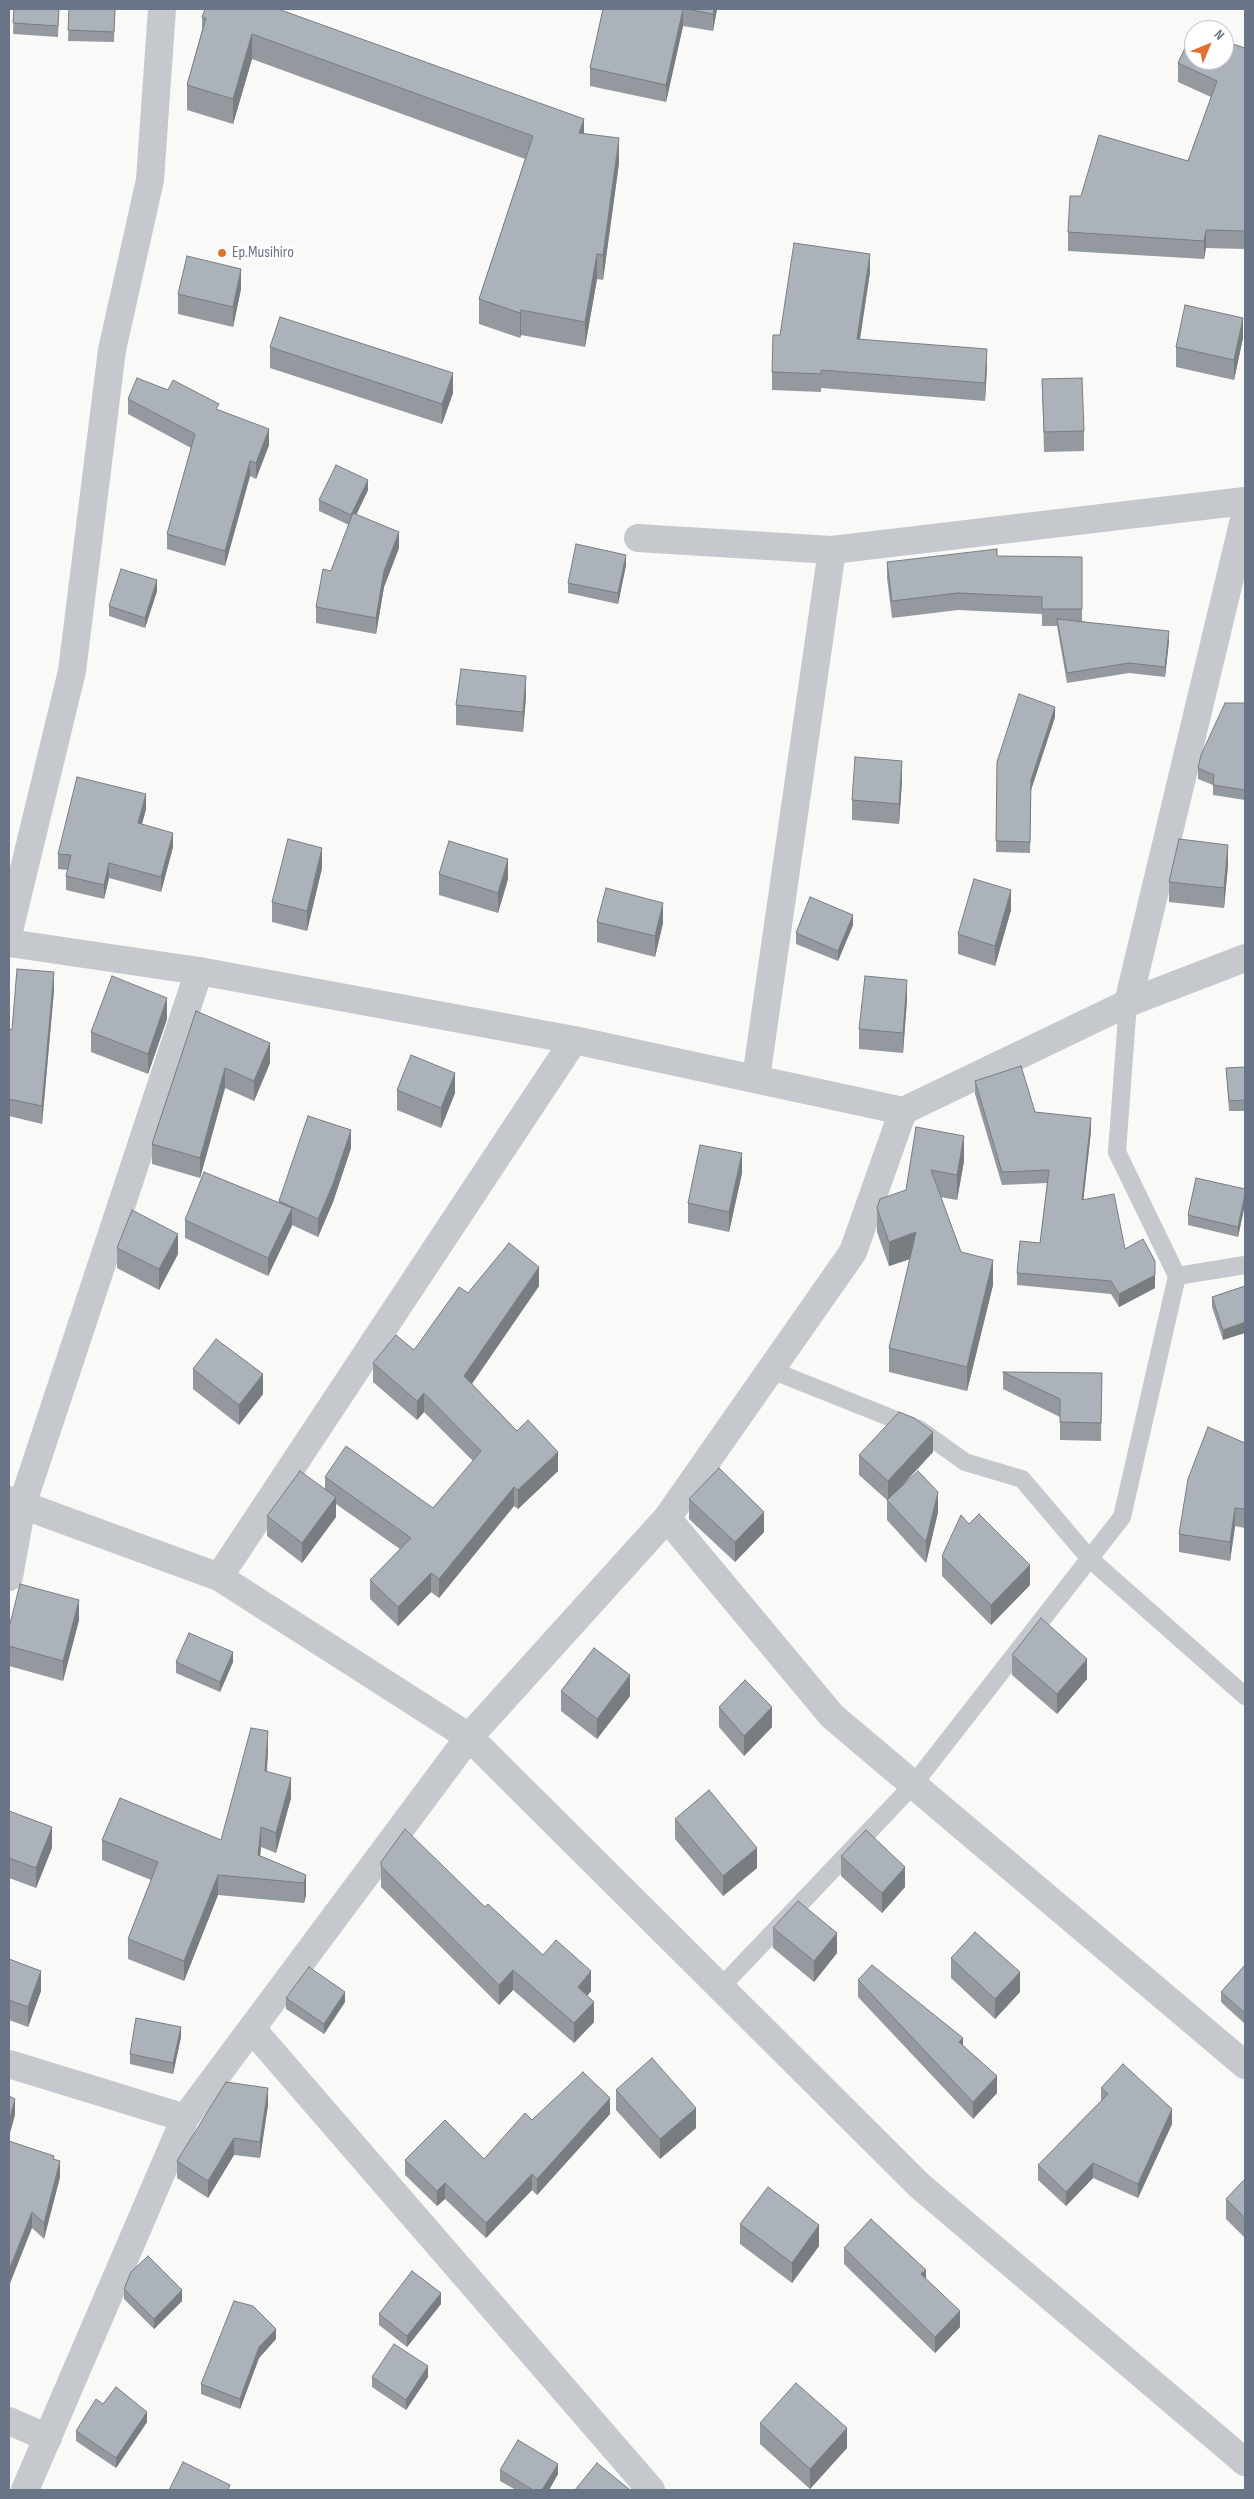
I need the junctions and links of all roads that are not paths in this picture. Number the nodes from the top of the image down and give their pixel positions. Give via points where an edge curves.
1 (162, 9) edge
2 (1245, 501) edge
3 (1245, 515) edge
4 (638, 538) dead end
5 (832, 550) junction
6 (9, 931) edge
7 (9, 943) edge
8 (1245, 958) edge
9 (199, 971) junction
10 (1128, 1003) junction
11 (574, 1040) junction
12 (756, 1078) junction
13 (903, 1111) junction
14 (1245, 1265) edge
15 (1177, 1276) junction
16 (771, 1370) junction
17 (15, 1503) edge
18 (667, 1518) junction
19 (1090, 1559) junction
20 (9, 1577) edge
21 (218, 1577) junction
22 (1245, 1696) edge
23 (469, 1737) junction
24 (913, 1785) junction
25 (720, 1988) junction
26 (252, 2029) junction
27 (9, 2064) edge
28 (1245, 2065) edge
29 (186, 2118) junction
30 (9, 2421) edge
31 (48, 2438) junction
32 (1245, 2462) edge
33 (25, 2490) edge
34 (651, 2490) edge

1 - 6 street via 150,180 112,350 72,671
2 - 5 street
3 - 10 street
4 - 5 street
5 - 12 street
7 - 9 street
8 - 10 street
9 - 11 street
9 - 17 street
10 - 13 street
10 - 15 lane via 1117,1152
11 - 12 street
11 - 21 street
12 - 13 street
13 - 16 street via 854,1252
14 - 15 lane
15 - 19 lane via 1122,1517
16 - 18 street
16 - 19 lane via 919,1429 965,1462 1022,1479
17 - 20 street
17 - 21 street
18 - 23 street
18 - 24 street via 832,1716
19 - 22 lane
19 - 24 lane
21 - 23 street
23 - 25 street
23 - 26 street
24 - 25 lane
24 - 28 street
25 - 32 street via 920,2186
26 - 29 street
26 - 34 street
27 - 29 street
29 - 31 street
30 - 31 street
31 - 33 street

